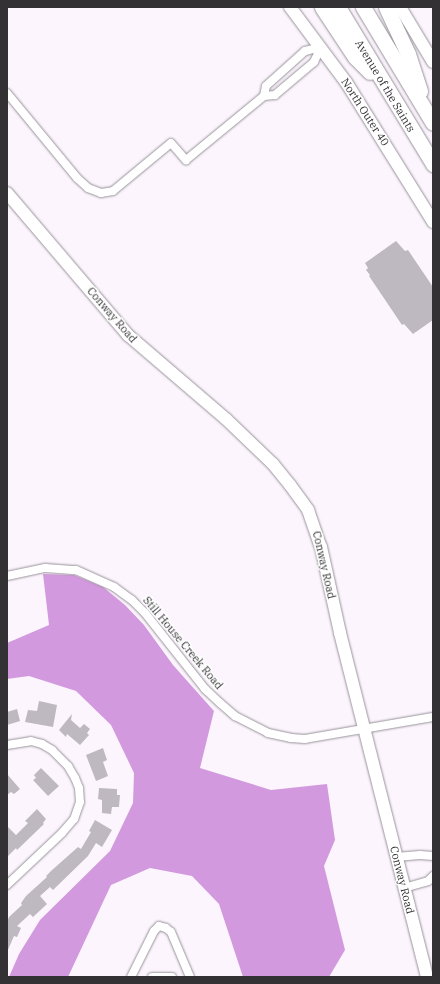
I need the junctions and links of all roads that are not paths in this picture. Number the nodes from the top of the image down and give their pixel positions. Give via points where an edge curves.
1 (290, 7) edge
2 (322, 7) edge
3 (338, 7) edge
4 (362, 7) edge
5 (386, 7) edge
6 (400, 7) edge
7 (321, 48) junction
8 (433, 62) edge
9 (385, 87) junction
10 (7, 93) edge
11 (264, 96) junction
12 (430, 119) edge
13 (433, 164) edge
14 (7, 193) edge
15 (433, 222) edge
16 (7, 576) edge
17 (433, 717) edge
18 (364, 728) junction
19 (7, 745) edge
20 (396, 856) junction
21 (431, 856) edge
22 (433, 864) edge
23 (433, 876) edge
24 (7, 885) edge
25 (404, 888) junction
26 (131, 977) edge
27 (152, 977) edge
28 (172, 977) edge
29 (190, 977) edge
30 (427, 977) edge

1 - 7 street, North Outer 40
2 - 9 highway via 355,57
3 - 9 highway, Avenue of the Saints
4 - 12 highway, Avenue of the Saints
5 - 12 highway via 408,54
6 - 8 street
7 - 11 street via 314,62 276,95
7 - 11 street via 305,51 266,86
7 - 15 street, North Outer 40 via 358,100
9 - 13 highway, Avenue of the Saints
10 - 11 street via 77,178 88,188 101,193 113,191 171,143 186,160
14 - 18 street, Conway Road via 128,335 252,444 290,484 308,510 321,547
16 - 18 street, Still House Creek Road via 45,568 76,570 114,587 146,613 205,689 235,716 261,730 305,739
17 - 18 street, Still House Creek Road
18 - 20 street, Conway Road
19 - 24 street via 23,741 42,744 59,756 68,766 79,788 80,802 74,819 62,833
20 - 21 street
20 - 25 street, Conway Road
21 - 22 street
23 - 25 street via 428,881
25 - 30 street, Conway Road
26 - 29 street via 159,926 171,932
27 - 28 street

